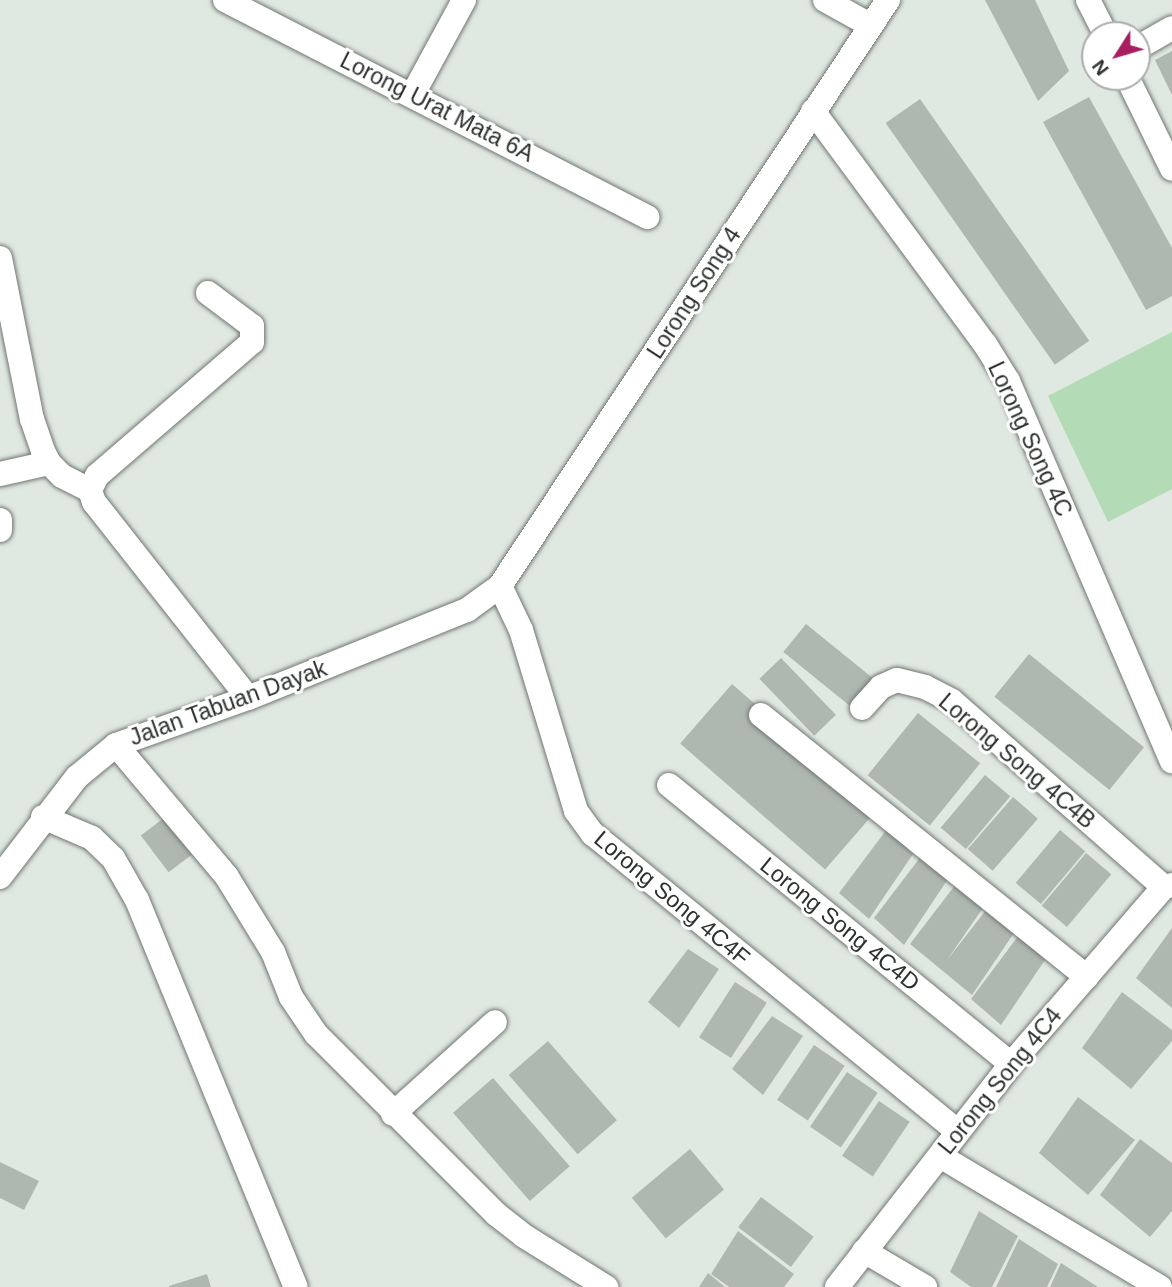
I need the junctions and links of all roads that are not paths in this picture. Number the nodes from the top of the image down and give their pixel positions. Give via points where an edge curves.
1 (225, 0) edge
2 (464, 0) edge
3 (825, 0) edge
4 (888, 0) edge
5 (1088, 0) edge
6 (1099, 21) edge
7 (870, 25) junction
8 (1172, 28) edge
9 (1151, 40) edge
10 (1134, 91) edge
11 (413, 94) junction
12 (813, 111) junction
13 (1172, 169) edge
14 (647, 216) dead end
15 (0, 258) edge
16 (208, 293) dead end
17 (49, 463) junction
18 (0, 474) edge
19 (90, 490) junction
20 (0, 520) edge
21 (0, 530) edge
22 (500, 586) junction
23 (248, 698) junction
24 (862, 708) dead end
25 (761, 715) dead end
26 (1167, 735) edge
27 (116, 745) junction
28 (1172, 761) edge
29 (669, 785) dead end
30 (43, 817) junction
31 (0, 877) edge
32 (1168, 886) edge
33 (1087, 977) junction
34 (495, 1022) dead end
35 (1011, 1064) junction
36 (393, 1114) junction
37 (957, 1131) junction
38 (940, 1156) junction
39 (864, 1251) junction
40 (296, 1287) edge
41 (606, 1287) edge
42 (837, 1287) edge
43 (925, 1287) edge
44 (1160, 1287) edge

1 - 11 street, Lorong Urat Mata 6A
2 - 11 street
3 - 7 street
4 - 7 street, Lorong Song 4
5 - 6 street
7 - 12 street, Lorong Song 4
8 - 9 street
10 - 13 street
11 - 14 street, Lorong Urat Mata 6A
12 - 22 street, Lorong Song 4
12 - 26 street, Lorong Song 4C via 1008,381
15 - 17 street via 32,419
16 - 19 street via 252,326 252,342 97,477
17 - 18 street
17 - 19 street via 62,476
19 - 23 street via 94,502
20 - 21 street
22 - 23 street, Jalan Tabuan Dayak via 467,610
22 - 37 street, Lorong Song 4C4F via 521,630 576,811 593,834
23 - 27 street, Jalan Tabuan Dayak
24 - 32 street, Lorong Song 4C4B via 881,687 897,680 952,701
25 - 33 street
26 - 28 street, Lorong Song 4C
27 - 30 street, Jalan Tabuan Dayak via 76,777
27 - 36 street via 228,877 273,952 291,997 316,1034
29 - 35 street, Lorong Song 4C4D
30 - 31 street, Jalan Tabuan Dayak
30 - 40 street via 92,838 113,858 137,900
32 - 33 street, Lorong Song 4C4
33 - 35 street, Lorong Song 4C4
34 - 36 street
35 - 37 street, Lorong Song 4C4
36 - 41 street via 496,1214
37 - 38 street, Lorong Song 4C4
38 - 39 street, Lorong Song 4C4
38 - 44 street
39 - 42 street, Lorong Song 4C4
39 - 43 street

